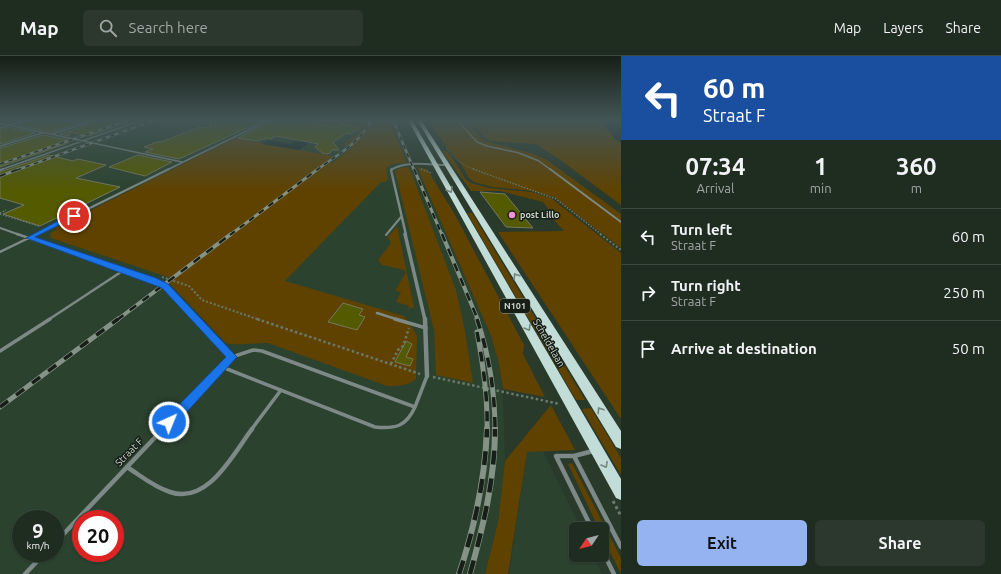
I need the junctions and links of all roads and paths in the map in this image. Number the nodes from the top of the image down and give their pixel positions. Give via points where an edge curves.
1 (73, 144) edge
2 (97, 144) edge
3 (219, 144) edge
4 (423, 144) edge
5 (434, 144) edge
6 (482, 144) edge
7 (443, 145) dead end
8 (182, 162) junction
9 (447, 164) junction
10 (435, 165) junction
11 (0, 170) edge
12 (6, 210) dead end
13 (0, 214) edge
14 (402, 216) junction
15 (621, 222) edge
16 (0, 228) edge
17 (47, 229) junction
18 (386, 235) dead end
19 (29, 238) junction
20 (621, 250) edge
21 (0, 252) edge
22 (124, 270) junction
23 (158, 276) dead end
24 (376, 313) dead end
25 (408, 323) junction
26 (426, 328) junction
27 (0, 351) edge
28 (232, 357) junction
29 (391, 364) junction
30 (222, 367) junction
31 (427, 376) junction
32 (281, 390) junction
33 (523, 397) dead end
34 (416, 407) junction
35 (621, 443) edge
36 (597, 450) junction
37 (574, 456) junction
38 (128, 466) junction
39 (621, 493) edge
40 (589, 522) edge
41 (64, 534) edge
42 (621, 547) edge
43 (37, 562) edge
44 (608, 562) edge
45 (26, 574) edge
46 (614, 574) edge

1 - 11 lane
2 - 8 lane
3 - 8 lane
4 - 10 main road, Scheldelaan / N101
5 - 9 main road, Scheldelaan / N101
6 - 15 lane via 539,160
7 - 20 path via 465,166 556,199
8 - 17 lane
9 - 10 street
35 -> 9 main road, Scheldelaan / N101
10 - 14 street via 399,166 391,170
10 -> 36 main road, Scheldelaan / N101
12 - 13 path
13 - 17 path
14 - 18 lane
14 - 26 street
16 - 19 lane
17 - 19 lane
19 - 21 lane
19 - 22 lane
22 - 27 lane
22 - 28 lane via 168,288
23 - 29 path via 189,286 202,300
24 - 25 lane
25 - 26 lane
25 - 29 path via 410,327 403,346
26 - 31 street
28 - 30 lane, Straat F
28 - 34 lane via 253,350 262,351
29 - 31 path
30 - 32 lane
30 - 38 lane, Straat F
31 - 33 path
31 - 34 lane
32 - 34 lane via 380,427 396,428 405,424 412,417
32 - 38 lane via 215,479 196,493 182,496 169,493
36 - 37 lane
36 -> 39 main road, Scheldelaan / N101
37 - 40 lane via 556,456
37 - 42 lane
38 - 41 lane, Straat F
43 - 45 lane
44 - 46 lane

